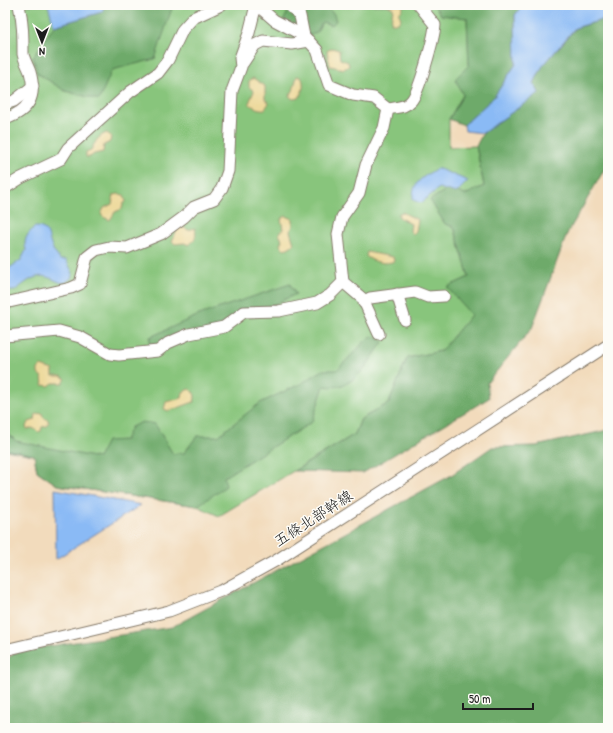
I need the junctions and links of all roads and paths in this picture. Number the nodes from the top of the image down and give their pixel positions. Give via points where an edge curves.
1 (19, 5) edge
2 (222, 5) edge
3 (256, 5) edge
4 (289, 5) edge
5 (419, 5) edge
6 (307, 38) junction
7 (241, 67) junction
8 (33, 86) junction
9 (5, 104) edge
10 (388, 109) junction
11 (5, 119) edge
12 (5, 188) edge
13 (343, 282) junction
14 (397, 294) junction
15 (444, 296) dead end
16 (364, 302) junction
17 (5, 303) edge
18 (405, 320) dead end
19 (379, 334) dead end
20 (5, 336) edge
21 (608, 346) edge
22 (5, 650) edge

1 - 8 street via 23,19 23,56
2 - 12 street via 193,18 183,29 168,60 158,73 130,92 68,148 61,159
3 - 6 street via 274,20
3 - 7 street via 240,58
4 - 6 street via 300,16
5 - 10 street via 435,25 433,40 413,99 404,106
6 - 7 street via 292,44 263,41 255,44
6 - 10 street via 317,50 329,85 353,95 374,98
7 - 17 street via 232,91 228,171 222,188 214,199 194,207 184,218 161,234 126,248 109,247 96,250 87,257 80,284
8 - 9 street via 14,101
8 - 11 street via 31,100 13,116
10 - 13 street via 384,128 366,165 359,194 342,217 338,234
13 - 16 street
13 - 20 street via 330,295 317,302 279,311 244,312 224,327 189,334 168,343 158,351 110,354 80,337 59,331
14 - 15 street via 415,292 428,296
14 - 16 street via 370,298
14 - 18 street
16 - 19 street
21 - 22 street, 五條北部幹線 via 277,560 223,590 169,611

